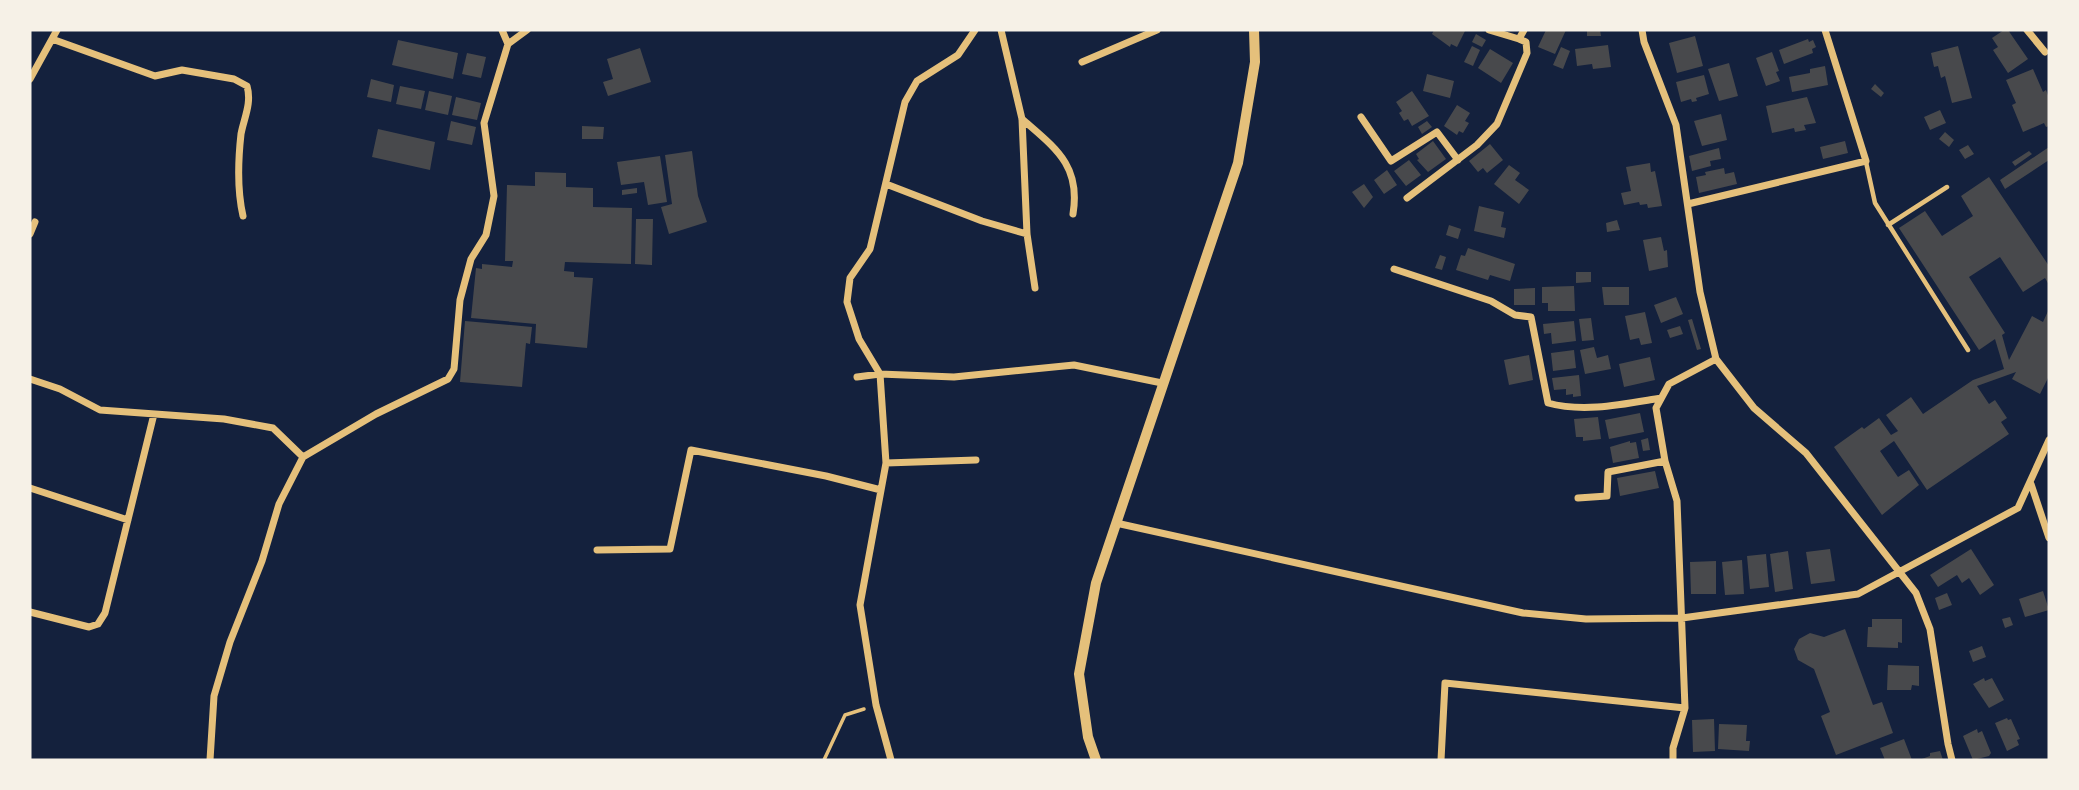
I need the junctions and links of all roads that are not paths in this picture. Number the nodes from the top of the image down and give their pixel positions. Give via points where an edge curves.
1 (57, 30) edge
2 (502, 30) edge
3 (527, 30) edge
4 (975, 30) edge
5 (1001, 30) edge
6 (1157, 30) edge
7 (1254, 30) edge
8 (1489, 30) edge
9 (1524, 30) edge
10 (1642, 30) edge
11 (1825, 30) edge
12 (2028, 30) edge
13 (52, 39) junction
14 (1519, 39) junction
15 (508, 44) junction
16 (2045, 52) dead end
17 (1082, 62) dead end
18 (30, 79) edge
19 (1361, 117) dead end
20 (1022, 119) junction
21 (1458, 160) junction
22 (1866, 161) junction
23 (886, 184) junction
24 (1947, 187) dead end
25 (1407, 198) dead end
26 (1688, 204) junction
27 (1073, 215) dead end
28 (243, 216) dead end
29 (35, 222) dead end
30 (1888, 225) junction
31 (30, 234) edge
32 (1027, 234) junction
33 (1395, 269) dead end
34 (1035, 288) dead end
35 (1968, 350) dead end
36 (1716, 359) junction
37 (880, 374) junction
38 (857, 377) dead end
39 (30, 379) edge
40 (1162, 383) junction
41 (1661, 398) junction
42 (154, 414) junction
43 (2049, 440) edge
44 (303, 457) junction
45 (976, 460) dead end
46 (1665, 461) junction
47 (886, 463) junction
48 (2031, 484) junction
49 (30, 488) edge
50 (881, 490) junction
51 (1578, 498) dead end
52 (128, 520) junction
53 (1116, 523) junction
54 (2049, 538) edge
55 (597, 550) dead end
56 (1900, 573) junction
57 (30, 612) edge
58 (1682, 618) junction
59 (1685, 708) junction
60 (210, 760) edge
61 (891, 760) edge
62 (1096, 760) edge
63 (1441, 760) edge
64 (1673, 760) edge
65 (1952, 760) edge

1 - 13 street
2 - 15 street
3 - 15 street
4 - 23 street via 958,55 917,81 905,102
5 - 20 street
6 - 17 street
7 - 40 street via 1255,62 1238,163
8 - 14 street
9 - 14 street
10 - 26 street via 1676,125
11 - 22 street
12 - 16 street
13 - 18 street
13 - 28 street via 155,76 181,70 234,79 247,86 250,96 241,135 238,196
14 - 21 street via 1526,42 1527,53 1497,124
15 - 44 street via 484,123 495,196 486,235 471,259 460,300 454,369 448,379
19 - 21 street via 1391,162 1437,132
20 - 27 street via 1063,156 1070,169
20 - 32 street
21 - 25 street
22 - 26 street
22 - 30 lane via 1875,203
23 - 32 street
23 - 37 street via 870,249 850,278 847,302 859,339
24 - 30 lane
26 - 36 street via 1700,292
29 - 31 street
30 - 35 lane
32 - 34 street
33 - 41 street via 1531,317 1548,403 1597,408
36 - 41 street via 1669,384
36 - 56 street via 1754,408 1806,453
37 - 38 street
37 - 40 street via 954,377 1074,365
37 - 47 street
39 - 42 street via 100,410
40 - 53 street
41 - 46 street via 1656,408
42 - 44 street via 273,428
42 - 52 street
43 - 48 street
44 - 60 street via 279,504 230,642 214,695
45 - 47 street
46 - 51 street via 1608,472 1607,496
46 - 58 street via 1677,501
47 - 50 street
48 - 54 street
48 - 56 street via 2018,508
49 - 52 street
50 - 55 street via 691,450 670,549
50 - 61 street via 860,605 876,705
52 - 57 street via 98,624 89,627
53 - 58 street via 1523,613 1586,620
53 - 62 street via 1096,583 1079,674
56 - 58 street via 1858,594
56 - 65 street via 1916,593 1930,629
58 - 59 street
59 - 63 street via 1446,683
59 - 64 street

